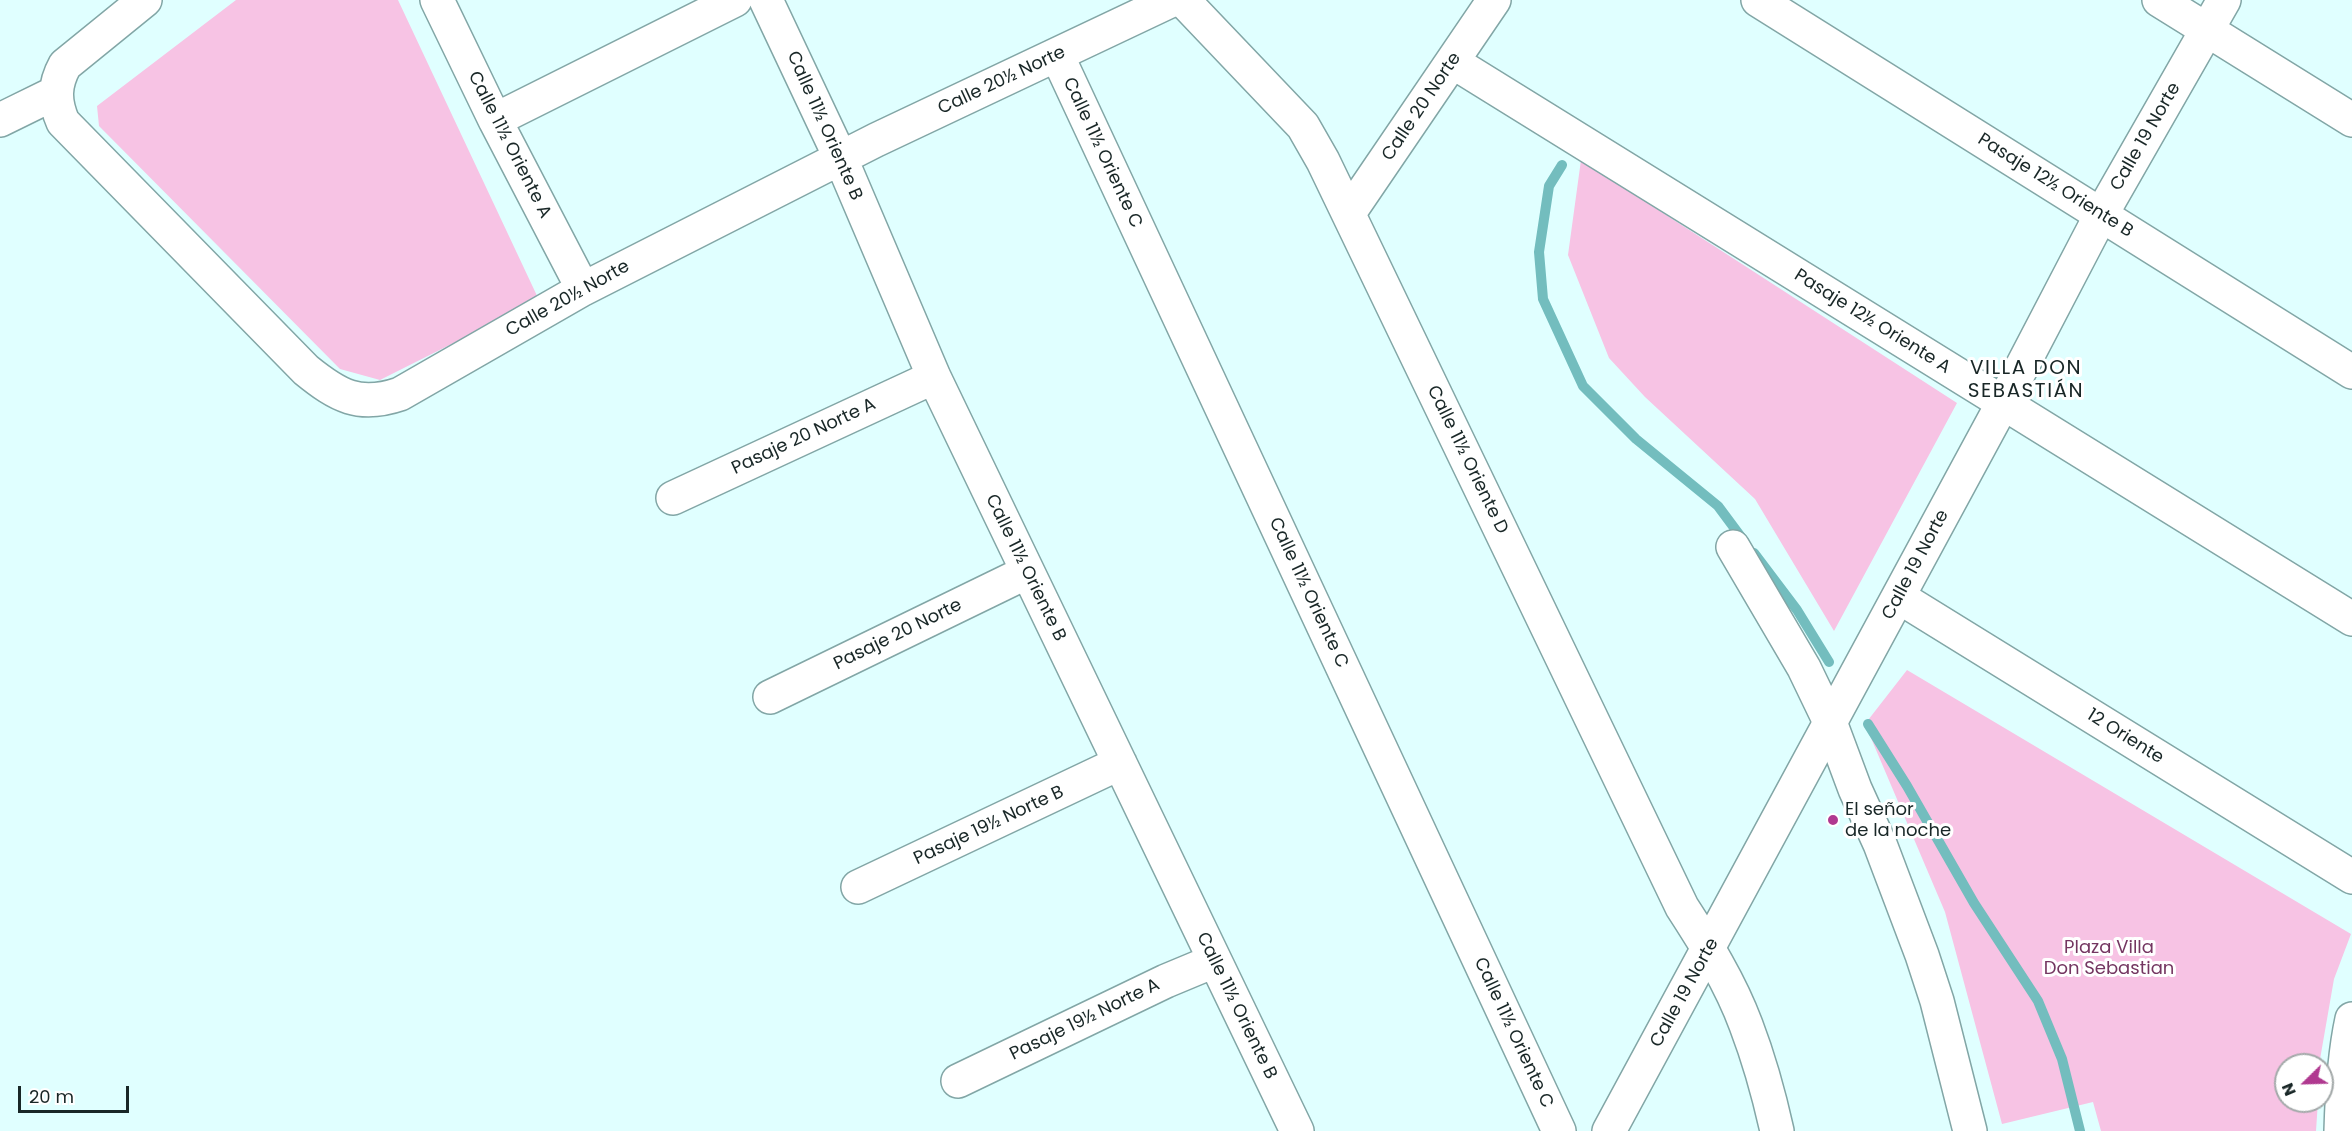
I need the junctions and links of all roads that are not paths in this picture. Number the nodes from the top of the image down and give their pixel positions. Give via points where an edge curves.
1 (145, 0) edge
2 (437, 0) edge
3 (735, 0) edge
4 (766, 0) edge
5 (1172, 0) edge
6 (1183, 0) edge
7 (1494, 0) edge
8 (1758, 0) edge
9 (2159, 0) edge
10 (2224, 0) edge
11 (2207, 30) junction
12 (1057, 55) junction
13 (1453, 62) junction
14 (55, 93) junction
15 (0, 120) edge
16 (495, 120) junction
17 (2352, 120) edge
18 (841, 159) junction
19 (1349, 213) junction
20 (2101, 215) junction
21 (583, 289) junction
22 (2352, 372) edge
23 (934, 377) junction
24 (2003, 403) junction
25 (673, 498) dead end
26 (1733, 547) dead end
27 (1027, 572) junction
28 (1899, 597) junction
29 (2352, 619) edge
30 (770, 698) dead end
31 (1830, 722) junction
32 (1120, 763) junction
33 (2352, 877) edge
34 (858, 887) dead end
35 (1709, 949) junction
36 (1214, 961) junction
37 (2352, 1019) edge
38 (958, 1081) dead end
39 (1297, 1131) edge
40 (1559, 1131) edge
41 (1609, 1131) edge
42 (1777, 1131) edge
43 (1970, 1131) edge
44 (2341, 1131) edge

1 - 14 street via 65,65
2 - 16 street, Calle 11½ Oriente A
3 - 16 street
4 - 18 street, Calle 11½ Oriente B
5 - 12 street, Calle 20½ Norte
6 - 19 street, Calle 11½ Oriente D via 1303,126
7 - 13 street, Calle 20 Norte
8 - 20 street, Pasaje 12½ Oriente B
9 - 11 street
10 - 11 street, Calle 19 Norte
11 - 17 street
11 - 20 street, Calle 19 Norte
12 - 18 street, Calle 20½ Norte
12 - 40 street, Calle 11½ Oriente C
13 - 19 street, Calle 20 Norte
13 - 24 street, Pasaje 12½ Oriente A
14 - 15 street
14 - 21 street, Calle 20½ Norte via 60,115 73,134 306,370 341,395 370,401 400,394
16 - 21 street, Calle 11½ Oriente A
18 - 21 street, Calle 20½ Norte
18 - 23 street, Calle 11½ Oriente B
19 - 35 street, Calle 11½ Oriente D via 1682,907
20 - 22 street, Pasaje 12½ Oriente B
20 - 24 street, Calle 19 Norte
23 - 25 street, Pasaje 20 Norte A
23 - 27 street, Calle 11½ Oriente B
24 - 28 street, Calle 19 Norte
24 - 29 street, Pasaje 12½ Oriente A
26 - 31 street via 1804,668
27 - 30 street, Pasaje 20 Norte
27 - 32 street, Calle 11½ Oriente B
28 - 31 street, Calle 19 Norte
28 - 33 street, 12 Oriente
31 - 35 street, Calle 19 Norte
31 - 43 street via 1922,955
32 - 34 street, Pasaje 19½ Norte B
32 - 36 street, Calle 11½ Oriente B
35 - 41 street, Calle 19 Norte
35 - 42 street, Calle 11½ Oriente D via 1746,1024
36 - 38 street, Pasaje 19½ Norte A
36 - 39 street, Calle 11½ Oriente B
37 - 44 street via 2342,1090

